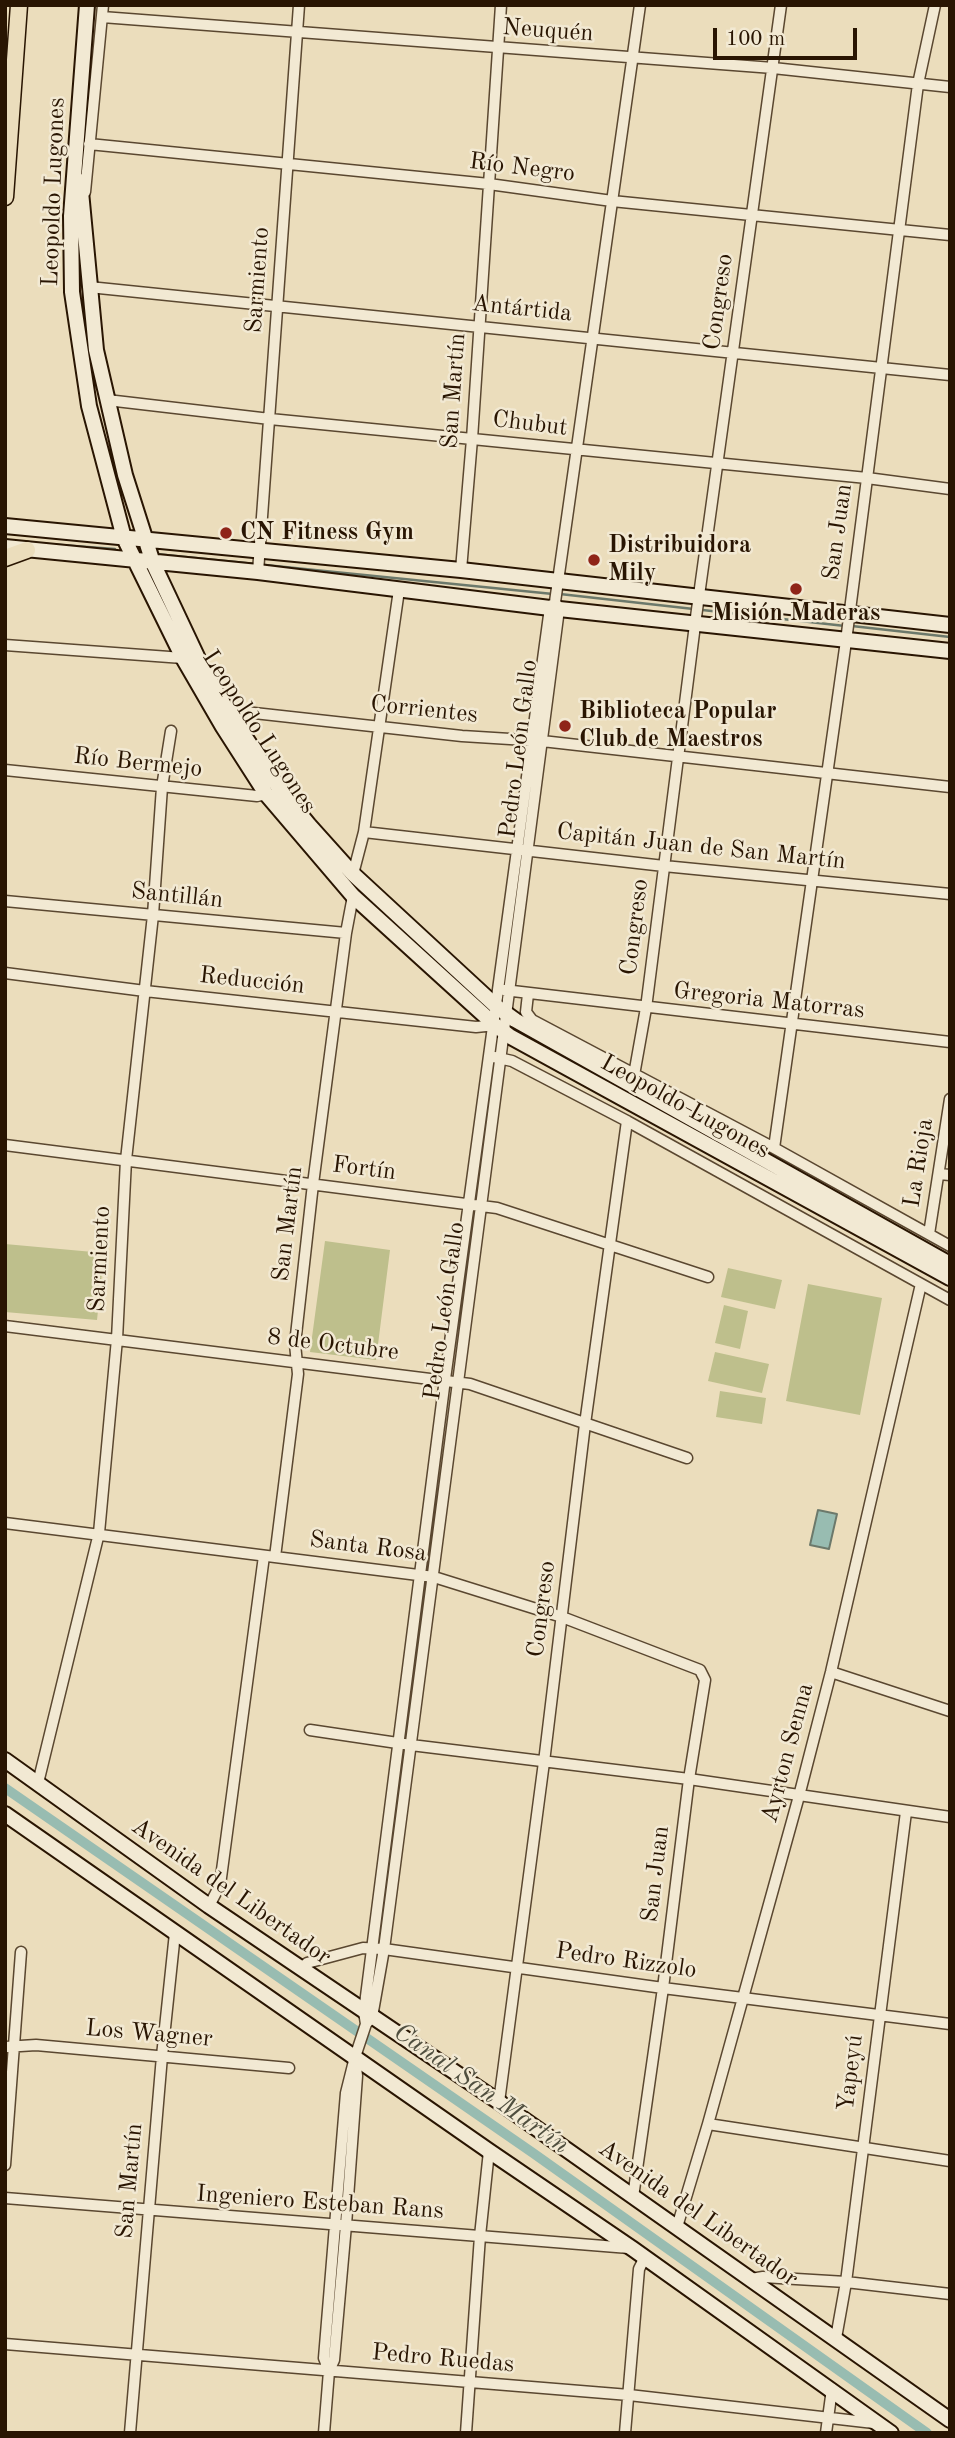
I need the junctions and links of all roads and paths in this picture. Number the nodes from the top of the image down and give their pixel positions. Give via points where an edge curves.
1 (19, 5) edge
2 (87, 5) edge
3 (103, 5) edge
4 (299, 5) edge
5 (502, 5) edge
6 (640, 5) edge
7 (781, 5) edge
8 (935, 5) edge
9 (102, 17) junction
10 (296, 32) junction
11 (498, 49) junction
12 (633, 58) junction
13 (773, 68) junction
14 (918, 84) junction
15 (950, 87) edge
16 (79, 104) junction
17 (89, 144) junction
18 (287, 164) junction
19 (489, 184) junction
20 (5, 197) edge
21 (612, 201) junction
22 (752, 214) junction
23 (83, 217) junction
24 (900, 229) junction
25 (950, 235) edge
26 (89, 287) junction
27 (277, 308) junction
28 (479, 326) junction
29 (593, 337) junction
30 (734, 354) junction
31 (881, 367) junction
32 (950, 374) edge
33 (107, 400) junction
34 (270, 419) junction
35 (472, 439) junction
36 (577, 451) junction
37 (718, 464) junction
38 (867, 478) junction
39 (950, 489) edge
40 (5, 526) edge
41 (124, 538) junction
42 (145, 540) junction
43 (5, 547) edge
44 (27, 550) junction
45 (5, 558) edge
46 (138, 562) junction
47 (260, 562) junction
48 (153, 563) junction
49 (461, 570) junction
50 (558, 584) junction
51 (399, 590) junction
52 (698, 600) junction
53 (555, 606) junction
54 (695, 620) junction
55 (950, 625) edge
56 (847, 627) junction
57 (5, 645) edge
58 (950, 651) edge
59 (183, 658) junction
60 (227, 710) junction
61 (379, 727) junction
62 (170, 731) dead end
63 (537, 741) junction
64 (678, 757) junction
65 (5, 770) edge
66 (828, 774) junction
67 (162, 787) junction
68 (950, 787) edge
69 (266, 794) junction
70 (364, 832) junction
71 (523, 849) junction
72 (664, 866) junction
73 (353, 874) junction
74 (812, 879) junction
75 (950, 894) edge
76 (353, 896) junction
77 (5, 901) edge
78 (153, 915) junction
79 (346, 933) junction
80 (5, 972) edge
81 (504, 990) junction
82 (145, 991) junction
83 (528, 994) junction
84 (646, 1008) junction
85 (502, 1010) junction
86 (336, 1011) junction
87 (793, 1024) junction
88 (499, 1028) junction
89 (950, 1042) edge
90 (495, 1057) junction
91 (634, 1075) junction
92 (950, 1099) edge
93 (627, 1121) junction
94 (5, 1145) edge
95 (774, 1148) junction
96 (126, 1160) junction
97 (944, 1174) edge
98 (313, 1184) junction
99 (476, 1204) junction
100 (929, 1234) junction
101 (610, 1245) junction
102 (950, 1246) edge
103 (950, 1265) edge
104 (708, 1277) dead end
105 (950, 1278) edge
106 (921, 1284) junction
107 (950, 1300) edge
108 (5, 1326) edge
109 (117, 1339) junction
110 (297, 1363) junction
111 (451, 1380) junction
112 (585, 1424) junction
113 (687, 1458) dead end
114 (5, 1523) edge
115 (99, 1533) junction
116 (269, 1557) junction
117 (421, 1575) junction
118 (433, 1576) junction
119 (562, 1617) junction
120 (831, 1672) junction
121 (705, 1680) joint
122 (950, 1711) edge
123 (310, 1730) dead end
124 (405, 1744) junction
125 (5, 1760) edge
126 (544, 1762) junction
127 (689, 1779) junction
128 (38, 1783) junction
129 (799, 1796) junction
130 (906, 1812) junction
131 (5, 1814) edge
132 (950, 1817) edge
133 (209, 1906) junction
134 (175, 1933) junction
135 (373, 1948) junction
136 (384, 1949) junction
137 (21, 1952) dead end
138 (516, 1967) junction
139 (301, 1969) junction
140 (663, 1988) junction
141 (743, 1997) junction
142 (879, 2015) junction
143 (368, 2018) junction
144 (950, 2024) edge
145 (9, 2047) edge
146 (357, 2054) junction
147 (162, 2056) junction
148 (289, 2068) dead end
149 (499, 2102) junction
150 (708, 2124) junction
151 (864, 2149) junction
152 (489, 2151) junction
153 (950, 2161) edge
154 (5, 2165) edge
155 (633, 2197) junction
156 (5, 2198) edge
157 (149, 2211) junction
158 (340, 2224) junction
159 (677, 2227) junction
160 (480, 2236) junction
161 (639, 2253) junction
162 (751, 2279) junction
163 (846, 2282) junction
164 (950, 2294) edge
165 (836, 2338) junction
166 (5, 2344) edge
167 (138, 2356) junction
168 (329, 2371) junction
169 (470, 2383) junction
170 (832, 2389) junction
171 (629, 2395) junction
172 (828, 2417) junction
173 (950, 2420) edge
174 (877, 2423) junction
175 (130, 2433) edge
176 (324, 2433) edge
177 (466, 2433) edge
178 (625, 2433) edge
179 (826, 2433) edge
180 (891, 2433) edge

1 - 20 main road
2 - 16 main road, Leopoldo Lugones
3 - 9 street
4 - 10 street, Sarmiento
5 - 11 street, San Martín
6 - 12 street, Pedro León Gallo
7 - 13 street, Congreso
8 - 14 street, San Juan
9 - 10 street, Neuquén
9 - 17 street
10 - 11 street, Neuquén
10 - 18 street, Sarmiento
11 - 12 street, Neuquén
11 - 19 street, San Martín
12 - 13 street, Neuquén
12 - 21 street, Pedro León Gallo
13 - 14 street, Neuquén
13 - 22 street, Congreso
14 - 15 street, Neuquén
14 - 24 street, San Juan
16 - 23 main road, Leopoldo Lugones
16 - 41 main road, Leopoldo Lugones via 71,216 72,292 89,406
17 - 18 street, Río Negro
17 - 23 street
18 - 19 street, Río Negro
18 - 27 street, Sarmiento
19 - 21 street, Río Negro
19 - 28 street, San Martín
21 - 22 street, Río Negro
21 - 29 street, Pedro León Gallo
22 - 24 street, Río Negro
22 - 30 street, Congreso
23 - 26 main road, Leopoldo Lugones
24 - 25 street, Río Negro
24 - 31 street, San Juan
26 - 27 street, Antártida
26 - 33 main road, Leopoldo Lugones
27 - 28 street, Antártida
27 - 34 street, Sarmiento
28 - 29 street, Antártida
28 - 35 street, San Martín
29 - 30 street, Antártida
29 - 36 street, Pedro León Gallo
30 - 31 street, Antártida
30 - 37 street, Congreso
31 - 32 street, Antártida
31 - 38 street, San Juan
33 - 34 street, Chubut
33 - 42 main road, Leopoldo Lugones
34 - 35 street, Chubut
34 - 47 street, Sarmiento
35 - 36 street, Chubut
35 - 49 street, San Martín
36 - 37 street, Chubut
36 - 50 street, Pedro León Gallo
37 - 38 street, Chubut
37 - 52 street, Congreso
38 - 39 street, Chubut
38 - 56 street, San Juan
40 - 41 main road
41 - 42 main road
41 - 46 main road, Leopoldo Lugones
42 - 47 main road
42 - 48 main road, Leopoldo Lugones
43 - 44 main road
44 - 45 main road
44 - 46 main road
46 - 48 main road
46 - 59 main road, Leopoldo Lugones
47 - 48 main road
47 - 49 main road
47 - 51 main road
48 - 60 main road, Leopoldo Lugones
49 - 50 main road
50 - 52 main road
50 - 53 street, Pedro León Gallo
51 - 53 main road
51 - 61 street
52 - 54 street, Congreso
52 - 56 main road
53 - 54 main road
53 - 63 street, Pedro León Gallo
54 - 56 main road
54 - 64 street, Congreso
55 - 56 main road
56 - 58 main road
56 - 66 street, San Juan
57 - 59 street
59 - 69 main road, Leopoldo Lugones
60 - 61 street, Corrientes
60 - 73 main road, Leopoldo Lugones via 281,791
61 - 63 street, Corrientes
61 - 70 street
62 - 67 street, Sarmiento
63 - 64 street, Corrientes
63 - 71 street, Pedro León Gallo
64 - 66 street, Corrientes
64 - 72 street, Congreso
65 - 67 street, Río Bermejo
66 - 68 street, Corrientes
66 - 74 street, San Juan
67 - 69 street, Río Bermejo
67 - 78 street, Sarmiento
69 - 76 main road, Leopoldo Lugones
70 - 71 street, Capitán Juan de San Martín
70 - 73 street
71 - 72 street, Capitán Juan de San Martín
71 - 81 street, Pedro León Gallo
72 - 74 street, Capitán Juan de San Martín
72 - 84 street, Congreso
73 - 85 main road, Leopoldo Lugones
74 - 75 street, Capitán Juan de San Martín
74 - 87 street, San Juan
76 - 79 street, San Martín
76 - 88 main road, Leopoldo Lugones
77 - 78 street, Santillán
78 - 79 street, Santillán
78 - 82 street, Sarmiento
79 - 86 street, San Martín
80 - 82 street, Reducción
81 - 83 street, Gregoria Matorras
81 - 85 street, Pedro León Gallo
82 - 86 street, Reducción
82 - 96 street, Sarmiento
83 - 84 street, Gregoria Matorras
83 - 91 street via 526,1012 532,1020
84 - 87 street, Gregoria Matorras
84 - 91 street, Congreso
85 - 88 street, Pedro León Gallo
85 - 103 main road, Leopoldo Lugones via 530,1030
86 - 88 street, Reducción
86 - 98 street, San Martín
87 - 89 street, Gregoria Matorras
87 - 95 street, San Juan
88 - 90 street, Pedro León Gallo
88 - 105 main road, Leopoldo Lugones
90 - 93 street via 512,1061
90 - 99 street, Pedro León Gallo
91 - 95 street
92 - 97 street, La Rioja
93 - 101 street, Congreso
93 - 106 street
94 - 96 street, Fortín
95 - 100 street
96 - 98 street, Fortín
96 - 109 street, Sarmiento
97 - 100 street, La Rioja
98 - 99 street, Fortín
98 - 110 street, San Martín via 295,1344
99 - 101 street, Fortín via 508,1210
99 - 111 street, Pedro León Gallo
100 - 102 street
101 - 104 street, Fortín
101 - 112 street, Congreso
106 - 107 street
106 - 120 street, Ayrton Senna
108 - 109 street, 8 de Octubre
109 - 110 street, 8 de Octubre
109 - 115 street, Sarmiento
110 - 111 street, 8 de Octubre
110 - 116 street, San Martín
111 - 112 street, 8 de Octubre
111 - 117 street, Pedro León Gallo
111 - 118 street, Pedro León Gallo
112 - 113 street, 8 de Octubre
112 - 119 street, Congreso
114 - 115 street, Santa Rosa
115 - 116 street, Santa Rosa
115 - 128 street, Sarmiento
116 - 117 street, Santa Rosa
116 - 133 street, San Martín via 220,1885
117 - 118 street, Santa Rosa
117 - 124 street, Pedro León Gallo
118 - 119 street, Santa Rosa
118 - 124 street, Pedro León Gallo
119 - 121 street, Santa Rosa via 695,1666
119 - 126 street, Congreso
120 - 122 street
120 - 129 street, Ayrton Senna
121 - 127 street, San Juan
123 - 124 street
124 - 126 street
124 - 135 street, Pedro León Gallo
124 - 136 street, Pedro León Gallo
125 - 128 main road, Avenida del Libertador
126 - 127 street
126 - 138 street, Congreso
127 - 129 street
127 - 140 street, San Juan
128 - 133 main road, Avenida del Libertador
129 - 130 street
129 - 141 street, Ayrton Senna
130 - 132 street
130 - 142 street, Yapeyú
131 - 134 main road
133 - 139 main road, Avenida del Libertador
134 - 146 main road
134 - 147 street, San Martín
135 - 136 street, Pedro Rizzolo
135 - 139 street, Pedro Rizzolo via 306,1963
135 - 143 street, Pedro León Gallo
136 - 138 street, Pedro Rizzolo
136 - 143 street, Pedro León Gallo
137 - 145 street
138 - 140 street, Pedro Rizzolo
138 - 149 street, Congreso
139 - 143 main road, Avenida del Libertador
140 - 141 street, Pedro Rizzolo
140 - 155 street, San Juan
141 - 142 street, Pedro Rizzolo
141 - 150 street, Ayrton Senna
142 - 144 street, Pedro Rizzolo
142 - 151 street, Yapeyú
143 - 146 street, Pedro León Gallo
143 - 149 main road, Avenida del Libertador
145 - 147 street, Los Wagner via 36,2045
145 - 154 street
146 - 152 main road
146 - 158 street, Pedro León Gallo
147 - 148 street, Los Wagner
147 - 157 street, San Martín
149 - 155 main road, Avenida del Libertador
150 - 151 street
150 - 159 street, Ayrton Senna
151 - 153 street
151 - 163 street, Yapeyú
152 - 160 street
152 - 161 main road
155 - 159 main road, Avenida del Libertador
156 - 157 street, Ingeniero Esteban Rans
157 - 158 street, Ingeniero Esteban Rans
157 - 167 street, San Martín
158 - 160 street, Ingeniero Esteban Rans
158 - 168 street, Pedro León Gallo via 334,2360
159 - 162 main road, Avenida del Libertador
160 - 161 street, Ingeniero Esteban Rans
160 - 169 street
161 - 170 main road
161 - 171 street
162 - 163 street
162 - 165 main road, Avenida del Libertador
163 - 164 street
163 - 165 street, Yapeyú
165 - 173 main road, Avenida del Libertador
166 - 167 street, Pedro Ruedas
167 - 168 street, Pedro Ruedas
167 - 175 street, San Martín
168 - 169 street, Pedro Ruedas
168 - 176 street, Pedro León Gallo
169 - 171 street, Pedro Ruedas
169 - 177 street
170 - 172 street
170 - 174 main road
171 - 172 street, Pedro Ruedas
171 - 178 street
172 - 174 street, Pedro Ruedas
172 - 179 street
174 - 180 main road

